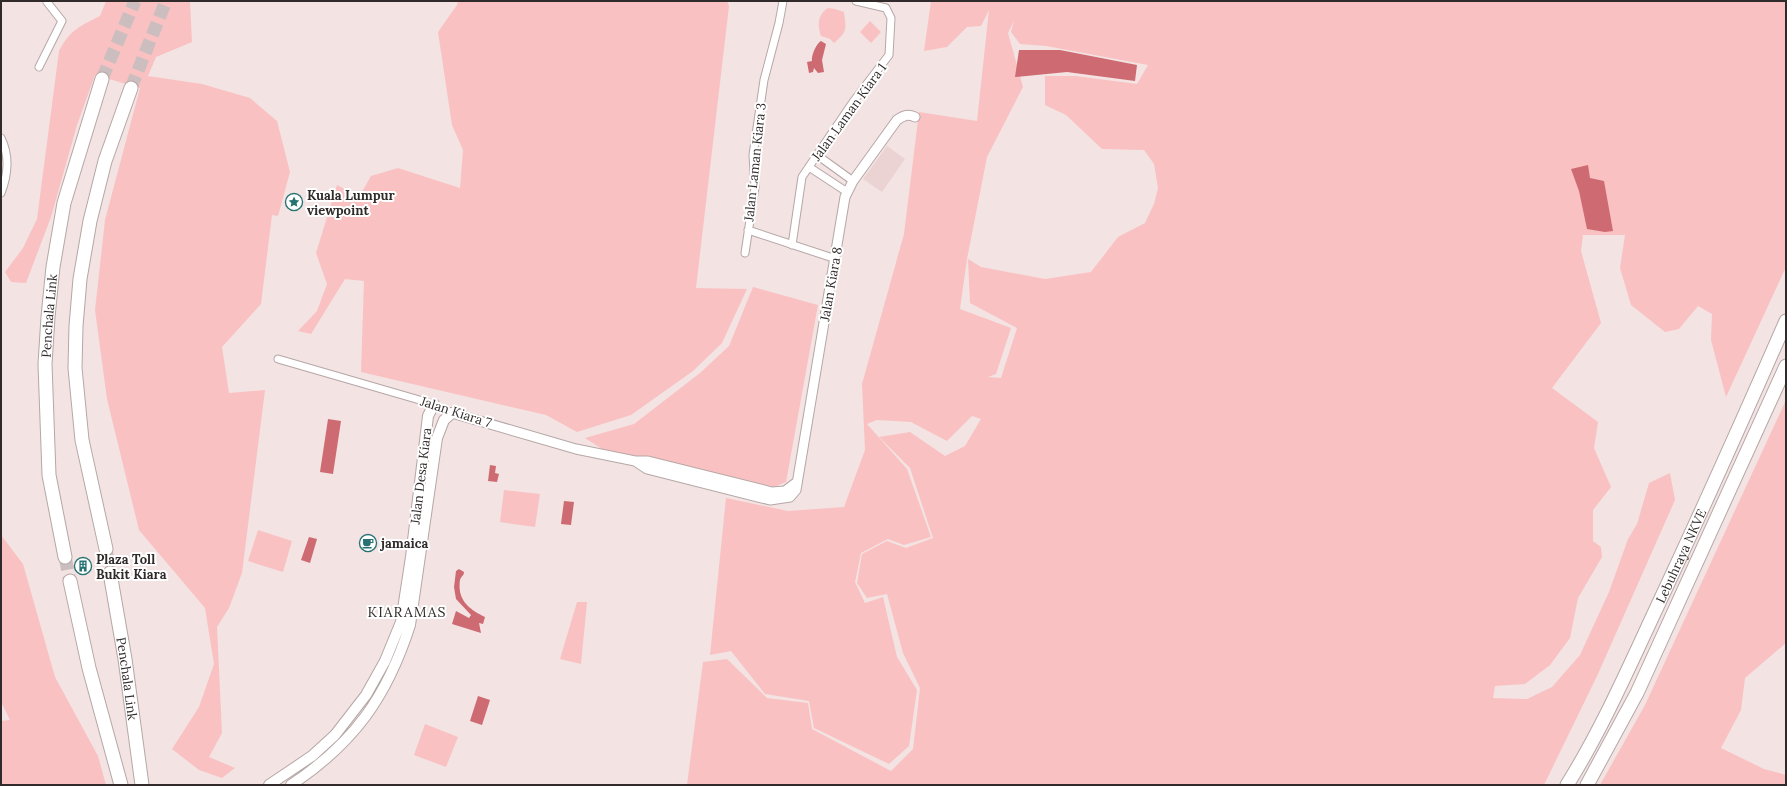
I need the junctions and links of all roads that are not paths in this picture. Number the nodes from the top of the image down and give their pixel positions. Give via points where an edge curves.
1 (47, 1) edge
2 (783, 1) edge
3 (856, 1) edge
4 (39, 67) dead end
5 (102, 79) tunnel mouth
6 (131, 88) tunnel mouth
7 (915, 117) dead end
8 (1, 138) edge
9 (817, 155) junction
10 (809, 167) junction
11 (853, 181) junction
12 (847, 192) junction
13 (1, 193) edge
14 (748, 230) junction
15 (792, 245) junction
16 (744, 253) dead end
17 (836, 259) junction
18 (1786, 321) edge
19 (278, 359) dead end
20 (1786, 366) edge
21 (434, 404) junction
22 (452, 413) junction
23 (635, 462) joint
24 (106, 549) tunnel mouth
25 (65, 557) tunnel mouth
26 (110, 572) tunnel mouth
27 (70, 581) tunnel mouth
28 (288, 772) junction
29 (296, 784) edge
30 (121, 785) edge
31 (142, 785) edge
32 (269, 785) edge
33 (1566, 785) edge
34 (1587, 785) edge

1 - 4 street via 62,21
2 - 14 street, Jalan Laman Kiara 3 via 764,80 753,155 755,187
3 - 9 street, Jalan Laman Kiara 1 via 886,8 891,18 889,55
5 - 25 highway, Penchala Link via 64,203 48,317 46,364 49,475
6 - 24 highway via 105,161 90,221 80,279 76,326 75,368 82,440
7 - 11 street, Jalan Kiara 8 via 903,116 897,120
8 - 13 street via 6,148 8,165
9 - 10 street, Jalan Laman Kiara 1
9 - 11 street
10 - 12 street
10 - 15 street, Jalan Laman Kiara 1 via 802,177
11 - 12 street, Jalan Kiara 8
12 - 17 street, Jalan Kiara 8
14 - 15 street
14 - 16 street, Jalan Laman Kiara 3
15 - 17 street
17 - 23 street, Jalan Kiara 8 via 796,490 790,497 770,500 647,469
18 - 33 highway, Lebuhraya NKVE via 1732,446 1622,683
19 - 21 street, Jalan Kiara 7
20 - 34 highway, Lebuhraya NKVE via 1640,686
21 - 22 street, Jalan Kiara 7
21 - 28 main road, Jalan Desa Kiara via 428,416 401,622 385,661 366,695 335,735 312,756
22 - 23 street, Jalan Kiara 7 via 576,449
22 - 29 main road, Jalan Desa Kiara via 444,420 437,438 410,625 402,650 370,712 343,745
26 - 31 highway, Penchala Link
27 - 30 highway via 89,668
28 - 29 street
28 - 32 main road, Jalan Desa Kiara

